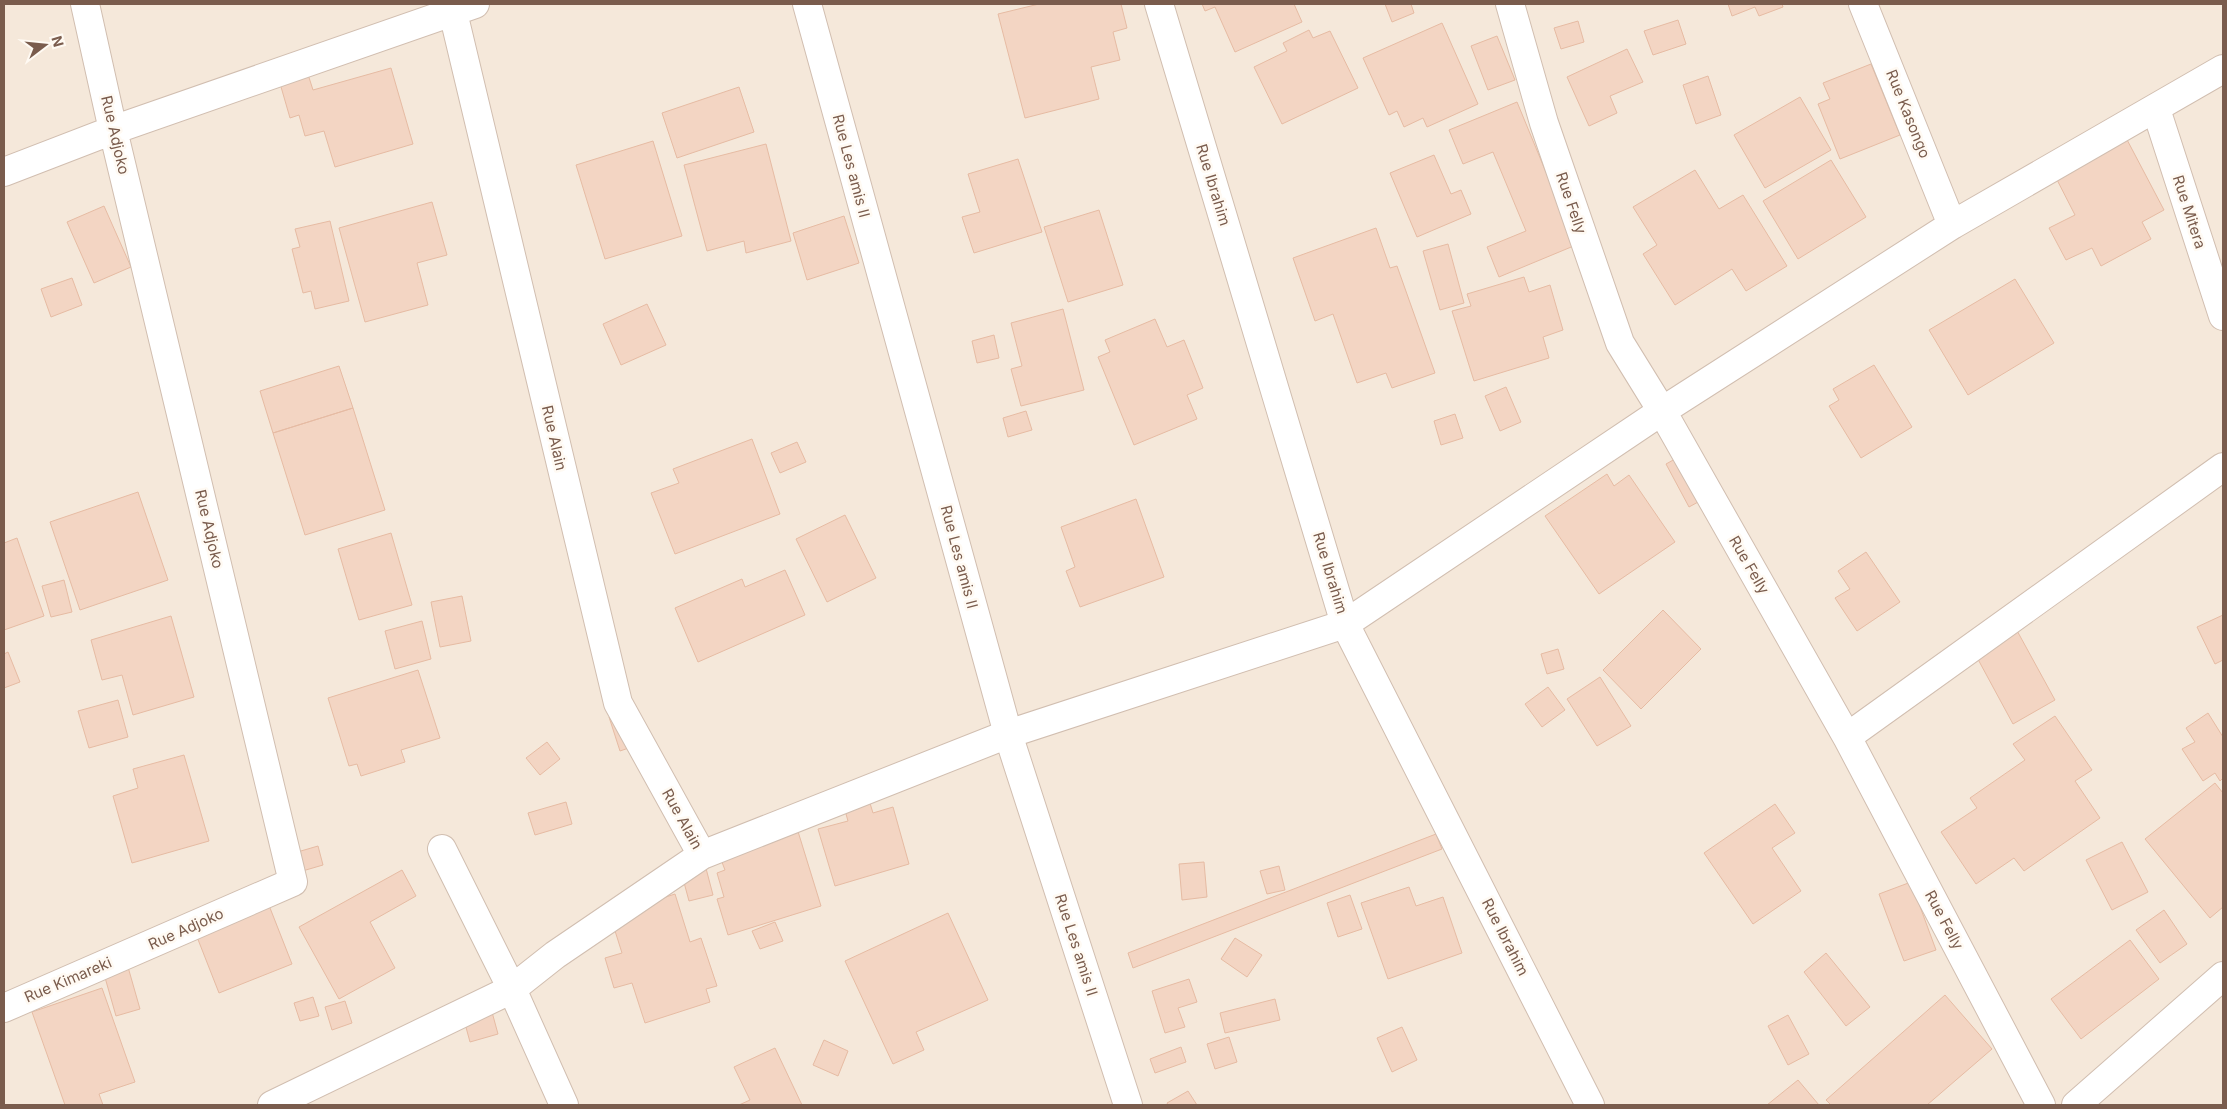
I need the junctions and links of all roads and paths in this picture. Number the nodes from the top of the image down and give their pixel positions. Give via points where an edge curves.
1 (85, 4) edge
2 (807, 4) edge
3 (1159, 4) edge
4 (1510, 4) edge
5 (1863, 4) edge
6 (459, 6) edge
7 (2223, 69) edge
8 (2156, 109) junction
9 (113, 130) junction
10 (4, 172) edge
11 (1952, 225) junction
12 (2223, 316) edge
13 (1662, 411) junction
14 (2223, 468) edge
15 (1345, 624) junction
16 (1008, 734) junction
17 (1847, 737) junction
18 (442, 849) dead end
19 (702, 855) junction
20 (132, 953) joint
21 (2223, 976) edge
22 (512, 988) junction
23 (4, 1008) edge
24 (272, 1105) edge
25 (564, 1105) edge
26 (1128, 1105) edge
27 (1590, 1105) edge
28 (2041, 1105) edge
29 (2076, 1105) edge

1 - 9 street, Rue Adjoko
2 - 16 street, Rue Les amis II
3 - 15 street, Rue Ibrahim
4 - 13 street, Rue Felly via 1544,123 1620,343
5 - 11 street, Rue Kasongo
6 - 9 street
6 - 19 street, Rue Alain via 618,703
7 - 8 street
8 - 11 street
8 - 12 street, Rue Mitera
9 - 10 street
9 - 20 street, Rue Adjoko via 294,882
11 - 13 street
13 - 15 street
13 - 17 street, Rue Felly
14 - 17 street
15 - 16 street
15 - 27 street, Rue Ibrahim
16 - 19 street
16 - 26 street, Rue Les amis II
17 - 28 street, Rue Felly
18 - 22 street
19 - 22 street
20 - 23 street, Rue Kimareki
21 - 29 street
22 - 24 street
22 - 25 street

